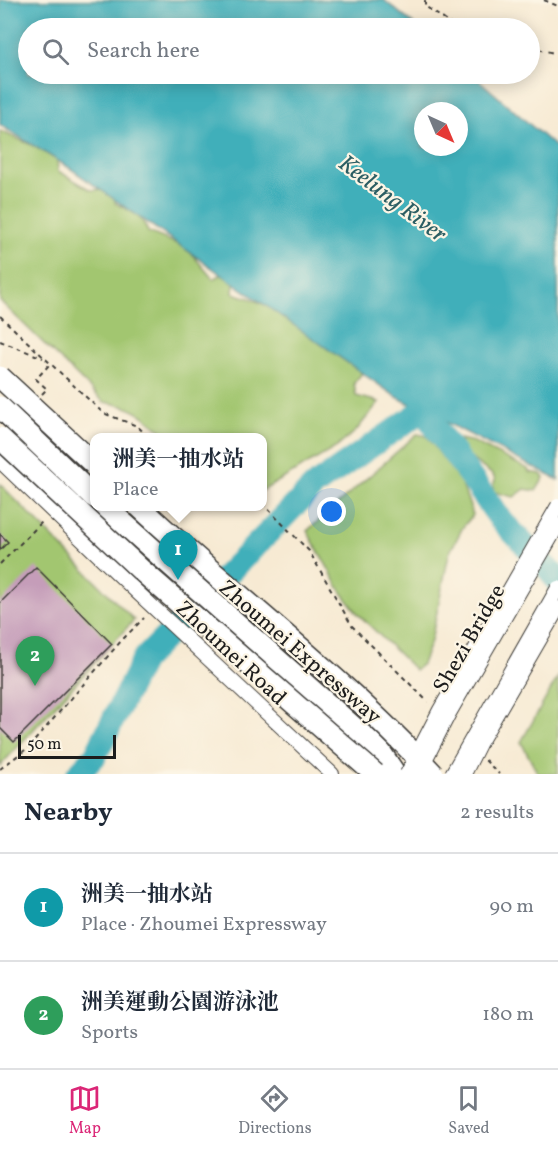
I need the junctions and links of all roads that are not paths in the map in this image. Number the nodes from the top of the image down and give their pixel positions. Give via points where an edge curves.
1 (0, 377) edge
2 (0, 407) edge
3 (0, 438) edge
4 (0, 461) edge
5 (90, 461) edge
6 (90, 493) edge
7 (558, 506) edge
8 (109, 511) edge
9 (143, 511) edge
10 (558, 525) edge
11 (558, 588) edge
12 (558, 608) edge
13 (352, 726) junction
14 (332, 774) edge
15 (375, 774) edge
16 (386, 774) edge
17 (395, 774) edge
18 (407, 774) edge
19 (418, 774) edge
20 (434, 774) edge
21 (453, 774) edge
22 (464, 774) edge

1 - 5 highway, bridge
2 - 6 highway, bridge
3 - 15 highway, Zhoumei Expressway, bridge via 132,562
4 - 14 street, Zhoumei Road via 155,614 195,646
7 - 18 street, bridge
8 - 13 highway
9 - 20 highway, Zhoumei Expressway, bridge via 347,690
10 - 19 street, Shezi Bridge, bridge
11 - 21 street, bridge
12 - 22 street, bridge
13 - 16 highway
13 - 17 highway via 381,753

